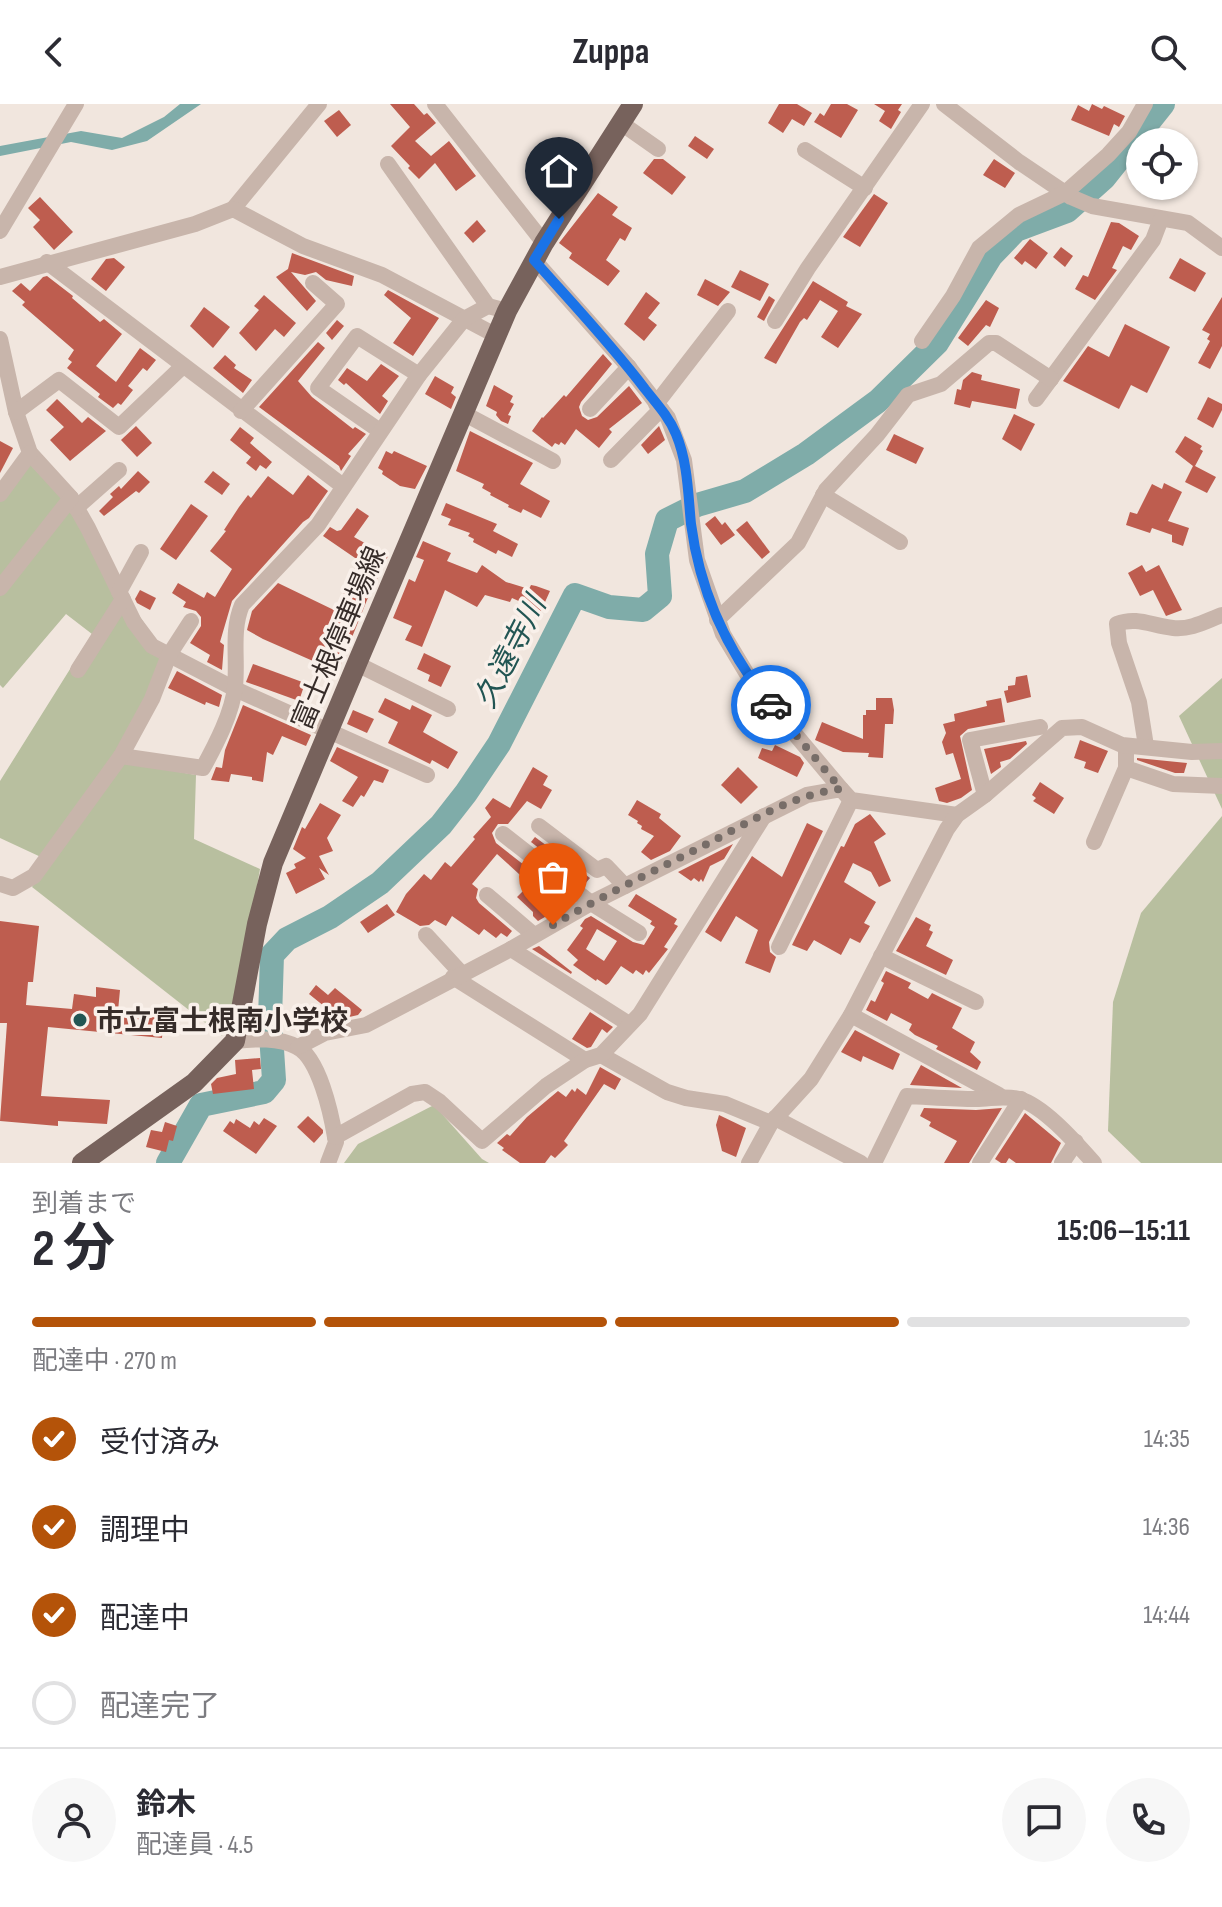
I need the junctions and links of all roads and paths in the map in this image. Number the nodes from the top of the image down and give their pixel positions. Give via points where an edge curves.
1 (76, 104) edge
2 (319, 104) edge
3 (435, 104) edge
4 (633, 104) edge
5 (922, 104) edge
6 (944, 104) edge
7 (1145, 104) edge
8 (621, 123) junction
9 (658, 149) dead end
10 (805, 150) dead end
11 (388, 164) dead end
12 (865, 188) junction
13 (1068, 195) junction
14 (233, 209) junction
15 (1161, 219) junction
16 (0, 231) edge
17 (1222, 248) edge
18 (539, 252) junction
19 (47, 262) junction
20 (0, 277) edge
21 (313, 283) dead end
22 (497, 309) junction
23 (728, 311) dead end
24 (464, 319) junction
25 (775, 321) dead end
26 (497, 336) junction
27 (0, 339) edge
28 (922, 341) dead end
29 (183, 366) junction
30 (629, 367) junction
31 (419, 375) junction
32 (1051, 379) junction
33 (1036, 399) dead end
34 (659, 406) junction
35 (590, 409) dead end
36 (241, 411) junction
37 (16, 412) junction
38 (463, 413) junction
39 (380, 431) junction
40 (30, 453) junction
41 (611, 460) dead end
42 (553, 461) dead end
43 (119, 470) dead end
44 (343, 486) junction
45 (0, 494) edge
46 (823, 495) junction
47 (74, 503) junction
48 (900, 542) dead end
49 (141, 552) dead end
50 (0, 588) edge
51 (121, 596) junction
52 (1222, 615) edge
53 (717, 620) junction
54 (191, 621) dead end
55 (169, 655) junction
56 (357, 664) junction
57 (78, 670) dead end
58 (235, 689) junction
59 (448, 709) dead end
60 (1040, 727) dead end
61 (328, 731) junction
62 (1126, 746) junction
63 (1146, 746) junction
64 (1222, 751) edge
65 (121, 756) junction
66 (1126, 768) junction
67 (427, 775) dead end
68 (1222, 786) edge
69 (846, 795) junction
70 (985, 795) junction
71 (765, 815) junction
72 (957, 815) junction
73 (539, 826) dead end
74 (503, 834) dead end
75 (1094, 842) dead end
76 (0, 884) edge
77 (625, 886) junction
78 (487, 895) dead end
79 (591, 903) junction
80 (639, 933) dead end
81 (426, 935) dead end
82 (534, 935) junction
83 (779, 947) dead end
84 (511, 949) junction
85 (881, 956) junction
86 (457, 975) junction
87 (976, 1002) dead end
88 (851, 1015) junction
89 (629, 1024) junction
90 (242, 1040) junction
91 (291, 1044) junction
92 (593, 1058) junction
93 (999, 1095) junction
94 (1021, 1099) junction
95 (773, 1120) junction
96 (335, 1137) junction
97 (1076, 1142) junction
98 (82, 1163) edge
99 (328, 1163) edge
100 (749, 1163) edge
101 (861, 1163) edge
102 (874, 1163) edge
103 (980, 1163) edge
104 (1062, 1163) edge
105 (1094, 1163) edge

1 - 16 street
2 - 14 street
3 - 18 street
4 - 8 main road, 富士根停車場線
5 - 12 street
6 - 13 street
7 - 13 street via 1129,132
8 - 9 street
8 - 18 main road, 富士根停車場線
10 - 12 street
11 - 22 street
12 - 25 street
13 - 15 street via 1092,206
13 - 28 street via 1019,215 979,248
14 - 19 street via 195,224
14 - 24 street via 303,246 382,275
15 - 17 street via 1188,223
15 - 32 street via 1153,240
18 - 22 main road, 富士根停車場線
18 - 30 street
19 - 20 street
19 - 29 street
21 - 36 street via 337,304
22 - 24 street
22 - 26 main road, 富士根停車場線
23 - 34 street
24 - 26 street
24 - 31 street
26 - 38 main road, 富士根停車場線
27 - 37 street
29 - 36 street
29 - 37 street via 119,427 59,380
30 - 34 street
30 - 35 street
31 - 39 street
31 - 39 street via 357,336 318,388
32 - 33 street
32 - 46 street via 989,343 941,384 908,395
34 - 41 street
34 - 53 street via 684,460 697,560
36 - 44 street
37 - 40 street
38 - 42 street
38 - 56 main road, 富士根停車場線
39 - 44 street
40 - 45 street
40 - 47 street
43 - 47 street
44 - 58 street via 318,525 242,605 236,619
46 - 48 street
46 - 53 street via 798,543
47 - 50 street
47 - 51 street
49 - 51 street
51 - 55 street via 152,646
51 - 57 street
52 - 63 street via 1194,627 1131,618 1117,624
53 - 69 street via 753,684
54 - 55 street
55 - 58 street
55 - 65 street
56 - 59 street
56 - 61 main road, 富士根停車場線
58 - 61 street
58 - 65 street via 203,768
60 - 70 street via 970,740
61 - 67 street
61 - 90 main road, 富士根停車場線 via 269,875
62 - 63 street
62 - 66 street
62 - 70 street via 1082,727 1062,728
63 - 64 street
65 - 76 street via 34,876 13,888
66 - 68 street via 1173,784
66 - 75 street
69 - 71 street via 807,795
69 - 72 street
69 - 83 street
70 - 72 street
71 - 77 street
71 - 89 street
72 - 85 street
73 - 77 street via 597,870 606,866
74 - 79 street
77 - 79 street
78 - 82 street
79 - 80 street
79 - 82 street
81 - 86 street
82 - 84 street
84 - 86 street
84 - 89 street
85 - 87 street
85 - 88 street
86 - 91 street via 366,1025
86 - 92 street
88 - 93 street
88 - 95 street via 811,1079
89 - 92 street
90 - 91 street
90 - 98 main road via 194,1083
91 - 96 street via 310,1059
92 - 95 street via 667,1092
92 - 96 street via 546,1086 482,1141 425,1092 412,1094
93 - 94 street
93 - 102 street via 907,1096
94 - 97 street
94 - 103 street
95 - 100 street
95 - 101 street
96 - 99 street
97 - 104 street
97 - 105 street

